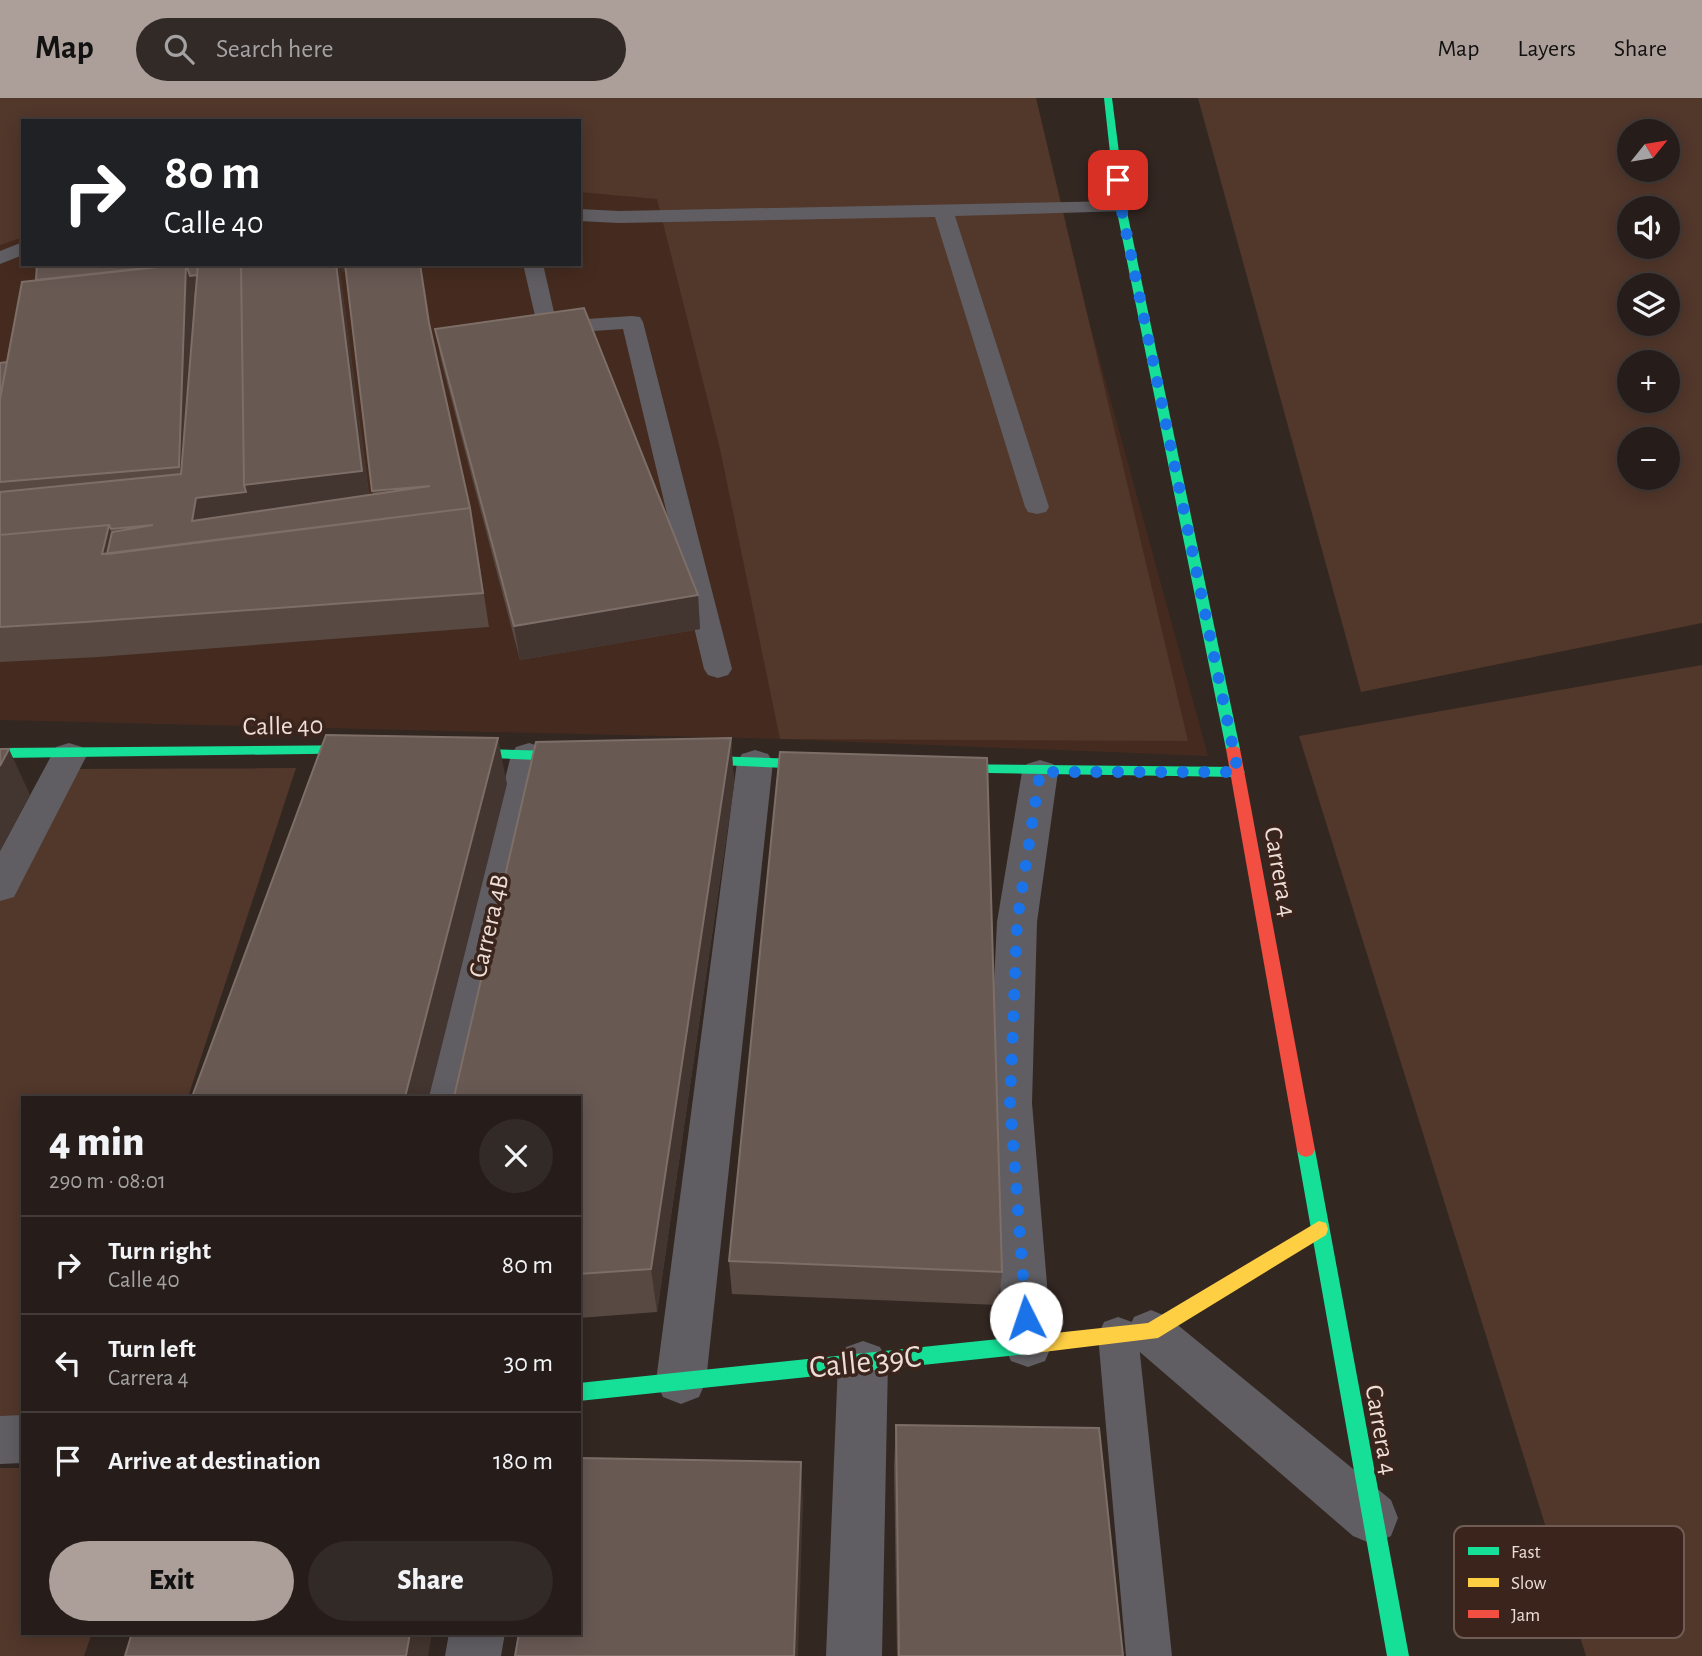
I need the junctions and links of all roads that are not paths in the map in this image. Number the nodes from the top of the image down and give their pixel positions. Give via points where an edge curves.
1 (1108, 98) edge
2 (1121, 207) junction
3 (943, 210) junction
4 (581, 215) edge
5 (21, 241) edge
6 (0, 243) edge
7 (21, 249) edge
8 (0, 258) edge
9 (533, 266) edge
10 (1037, 507) dead end
11 (718, 669) dead end
12 (324, 749) junction
13 (392, 751) edge
14 (433, 752) edge
15 (0, 753) edge
16 (69, 755) junction
17 (529, 755) junction
18 (609, 758) edge
19 (662, 759) edge
20 (755, 762) junction
21 (850, 765) edge
22 (918, 768) edge
23 (1040, 772) junction
24 (1238, 772) junction
25 (310, 787) edge
26 (0, 887) edge
27 (449, 1096) edge
28 (1319, 1229) junction
29 (1135, 1333) junction
30 (1028, 1345) junction
31 (863, 1363) junction
32 (681, 1381) junction
33 (581, 1392) edge
34 (21, 1438) edge
35 (0, 1440) edge
36 (1372, 1518) junction
37 (477, 1635) edge
38 (473, 1656) edge
39 (854, 1656) edge
40 (1149, 1656) edge
41 (1398, 1656) edge

1 - 2 main road, Carrera 4
2 - 3 lane
2 - 24 main road, Carrera 4
3 - 4 lane
3 - 10 lane
5 - 6 lane
7 - 8 lane
9 - 11 lane via 547,328 632,322
12 - 13 main road, Calle 40
12 - 16 main road, Calle 40
12 - 25 street
14 - 17 main road
15 - 16 main road, Calle 40
16 - 26 street
17 - 18 main road
17 - 27 street, Carrera 4B
19 - 20 main road
20 - 21 main road
20 - 32 street
22 - 23 main road
23 - 24 main road
23 - 30 street via 1017,922 1010,1103
24 - 28 main road, Carrera 4
28 - 29 main road, Calle 39C
28 - 36 main road, Carrera 4
29 - 30 main road, Calle 39C
29 - 36 street
29 - 40 lane
30 - 31 main road, Calle 39C
31 - 32 main road, Calle 39C
31 - 39 street
32 - 33 main road, Calle 39C
34 - 35 street
36 - 41 main road, Carrera 4
37 - 38 street

